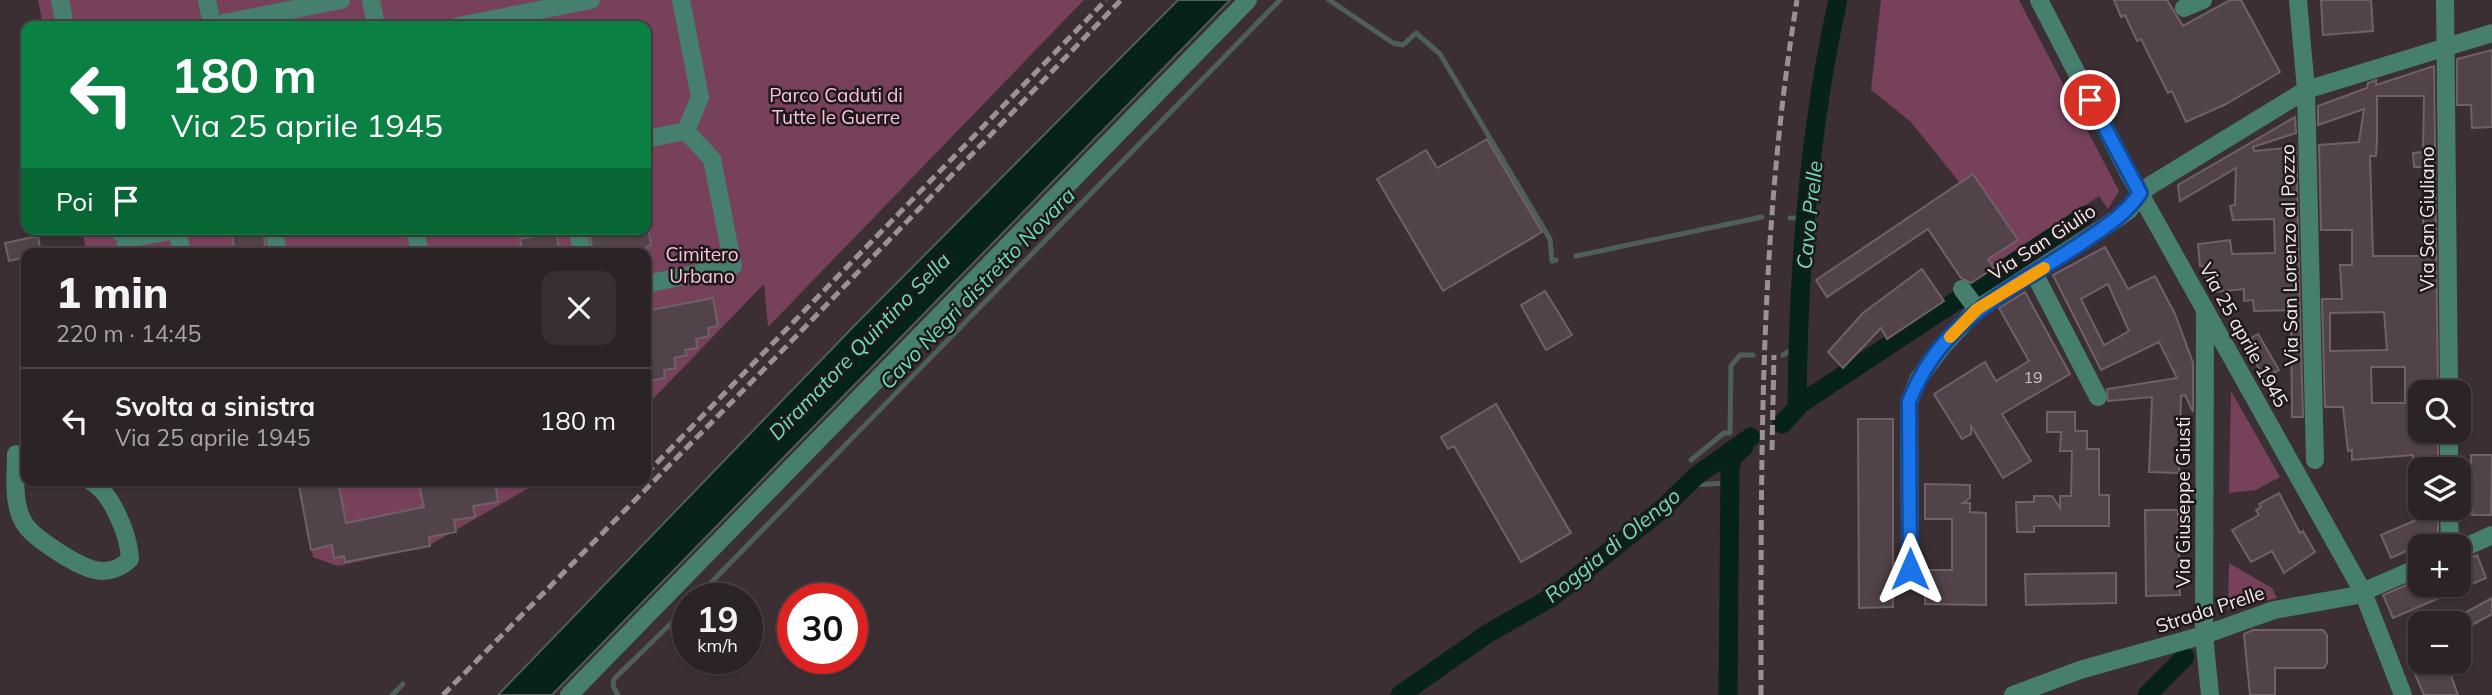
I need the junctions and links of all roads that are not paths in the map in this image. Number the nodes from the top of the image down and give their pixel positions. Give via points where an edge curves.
1 (60, 0) edge
2 (207, 0) edge
3 (341, 0) edge
4 (370, 0) edge
5 (591, 0) edge
6 (681, 0) edge
7 (1248, 0) edge
8 (2039, 0) edge
9 (2203, 0) edge
10 (2298, 0) edge
11 (2445, 0) edge
12 (2184, 8) dead end
13 (539, 18) edge
14 (519, 20) edge
15 (64, 21) edge
16 (209, 21) edge
17 (235, 21) edge
18 (375, 21) edge
19 (2492, 33) edge
20 (2447, 47) junction
21 (2306, 90) junction
22 (686, 131) junction
23 (651, 138) edge
24 (2140, 193) junction
25 (150, 235) edge
26 (123, 241) edge
27 (2035, 275) junction
28 (651, 283) edge
29 (2205, 309) junction
30 (2449, 380) edge
31 (2098, 397) dead end
32 (14, 453) edge
33 (2315, 460) dead end
34 (99, 486) edge
35 (2492, 535) edge
36 (2471, 545) edge
37 (1910, 569) dead end
38 (2408, 572) edge
39 (2363, 592) junction
40 (2204, 635) junction
41 (569, 695) edge
42 (2013, 695) edge
43 (2210, 695) edge
44 (2403, 695) edge

1 - 15 street
2 - 16 street
3 - 17 street
4 - 18 street
5 - 13 street
6 - 22 street via 700,96
7 - 41 street
8 - 24 street, Via 25 aprile 1945
9 - 12 street
10 - 21 street, Via San Lorenzo al Pozzo
11 - 20 street, Via San Giuliano
13 - 14 street
19 - 20 street, Via San Giulio
20 - 21 street, Via San Giulio
20 - 30 street, Via San Giuliano
21 - 24 street, Via San Giulio
21 - 33 street, Via San Lorenzo al Pozzo
22 - 23 street
22 - 28 street via 712,159 733,266
24 - 27 street, Via San Giulio via 2129,210
24 - 29 street, Via 25 aprile 1945
25 - 26 street
27 - 31 street
27 - 37 street, Via San Giulio via 1969,299 1919,378 1909,402
29 - 39 street, Via 25 aprile 1945
29 - 40 street, Via Giuseppe Giusti
32 - 34 street via 16,500 24,523 42,541 94,570 121,568 130,559 129,546 112,501
35 - 36 street
38 - 39 street, Strada Prelle
39 - 40 street, Strada Prelle via 2274,610
39 - 44 street, Via 25 aprile 1945
40 - 42 street, Strada Prelle via 2080,670
40 - 43 street, Via Giuseppe Giusti

